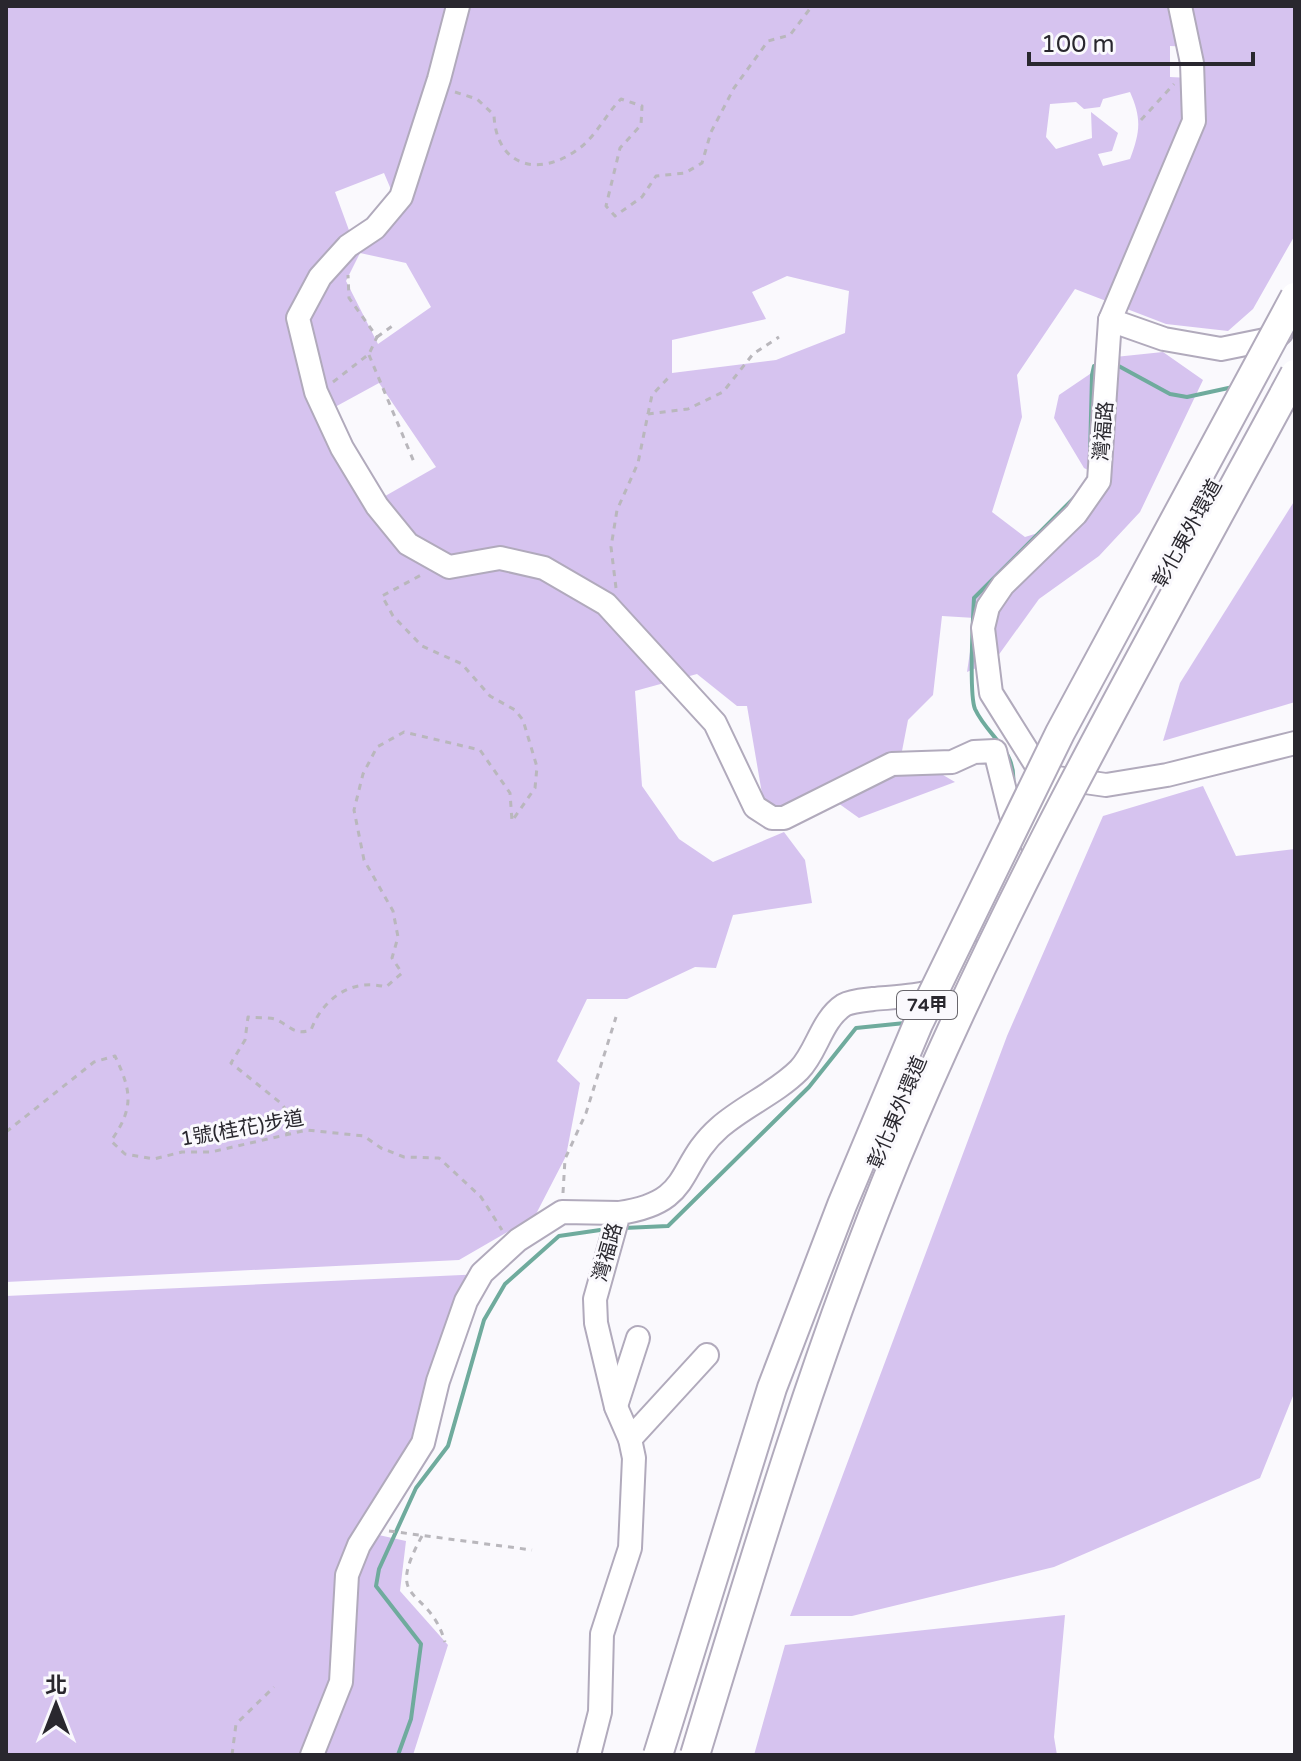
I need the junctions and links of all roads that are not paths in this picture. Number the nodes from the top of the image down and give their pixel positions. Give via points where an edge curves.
1 (458, 6) edge
2 (1180, 6) edge
3 (1295, 297) edge
4 (1110, 320) junction
5 (1295, 321) edge
6 (1295, 334) edge
7 (1295, 374) edge
8 (1295, 408) edge
9 (1295, 743) edge
10 (1043, 776) junction
11 (1025, 823) junction
12 (904, 996) junction
13 (619, 1213) junction
14 (638, 1338) dead end
15 (707, 1355) dead end
16 (616, 1407) junction
17 (630, 1439) junction
18 (312, 1755) edge
19 (589, 1755) edge
20 (658, 1755) edge
21 (671, 1755) edge
22 (695, 1755) edge
23 (710, 1755) edge

1 - 11 street via 401,197 320,277 298,318 316,392 342,448 392,527 408,544 449,567 500,558 544,568 606,604 715,723 755,807 772,818 784,818 892,764 952,762 974,752 995,751 1011,815
2 - 4 street, 灣福路 via 1190,53 1194,121
3 - 20 main road, 74甲, bridge via 1060,733 918,1024 772,1388
4 - 5 street via 1164,339 1221,349 1275,338
4 - 10 street, 灣福路 via 1099,481 1076,514 1003,585 988,607 983,628 991,693
6 - 21 main road, 彰化東外環道 / 74甲 via 1067,754 932,1030 810,1329
7 - 22 main road, 彰化東外環道 / 74甲, bridge via 1060,809 897,1156 804,1399
8 - 23 main road, 74甲 via 1105,756 963,1043 833,1365
9 - 10 street via 1106,785
10 - 11 street, 灣福路
10 - 12 street, 灣福路 via 1041,824 976,958 957,983
11 - 12 street, 灣福路 via 951,974 943,983
12 - 13 street, 灣福路 via 844,1005 824,1027 802,1068 714,1133 667,1198 644,1210
13 - 16 street, 灣福路 via 595,1299
13 - 18 street via 562,1212 482,1273 466,1301 423,1443 347,1575 341,1682
14 - 16 street
15 - 17 street
16 - 17 street, 灣福路
17 - 19 street, 灣福路 via 630,1548 602,1634 600,1712

